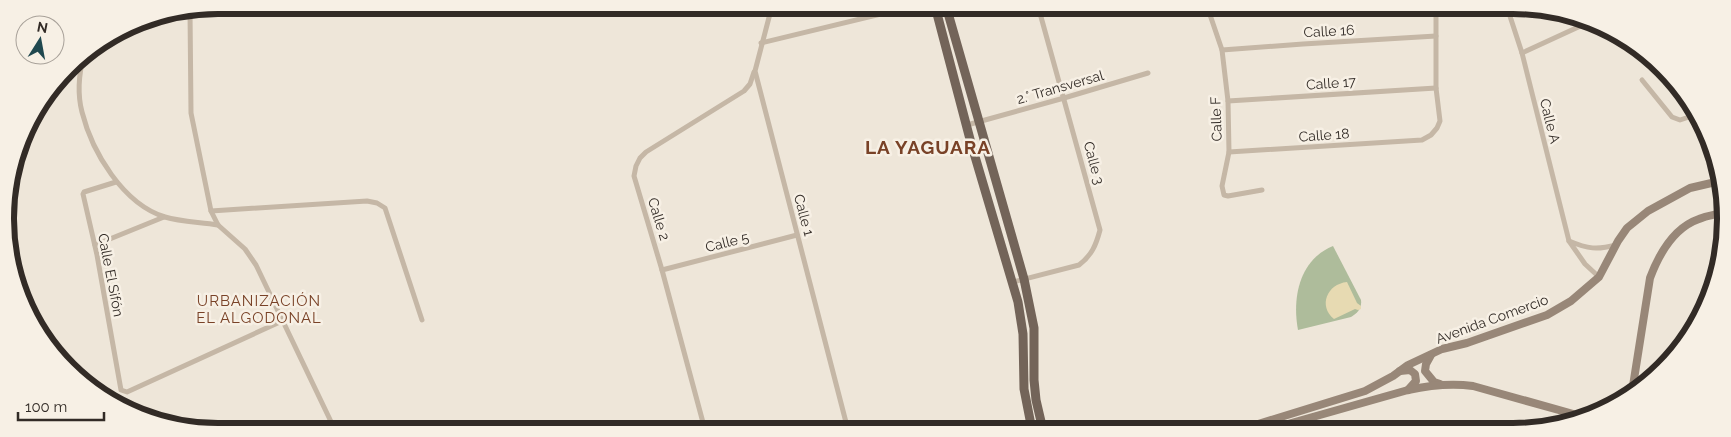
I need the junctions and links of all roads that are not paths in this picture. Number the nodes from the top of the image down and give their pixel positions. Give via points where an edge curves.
1 (770, 14) edge
2 (881, 14) edge
3 (937, 14) edge
4 (948, 14) edge
5 (1040, 14) edge
6 (1210, 14) edge
7 (1436, 14) edge
8 (1510, 14) edge
9 (190, 16) edge
10 (1581, 26) edge
11 (1436, 36) junction
12 (761, 43) junction
13 (1222, 50) junction
14 (1522, 53) junction
15 (82, 66) edge
16 (755, 71) junction
17 (1148, 72) dead end
18 (1642, 80) dead end
19 (1436, 88) junction
20 (1064, 98) junction
21 (1228, 101) junction
22 (1690, 117) edge
23 (979, 121) junction
24 (966, 125) junction
25 (1229, 152) junction
26 (116, 182) junction
27 (1713, 182) edge
28 (1262, 190) dead end
29 (211, 210) junction
30 (1717, 214) edge
31 (164, 217) junction
32 (218, 225) junction
33 (797, 235) junction
34 (1569, 241) junction
35 (95, 244) junction
36 (1616, 245) junction
37 (662, 270) junction
38 (1599, 277) junction
39 (1024, 280) junction
40 (1013, 282) junction
41 (422, 320) dead end
42 (282, 322) junction
43 (1431, 355) junction
44 (1400, 371) junction
45 (1440, 384) junction
46 (1633, 384) edge
47 (1408, 390) junction
48 (1572, 414) edge
49 (332, 423) edge
50 (703, 423) edge
51 (846, 423) edge
52 (1031, 423) edge
53 (1041, 423) edge
54 (1262, 423) edge
55 (1292, 423) edge

1 - 12 street, Calle 1
2 - 12 street
3 - 24 main road
4 - 23 main road
5 - 20 street, Calle 3
6 - 13 street, Calle F
7 - 11 street
8 - 14 street, Calle A
9 - 29 street via 191,113
10 - 14 street
11 - 13 street, Calle 16
11 - 19 street
12 - 16 street, Calle 1
13 - 21 street, Calle F
14 - 34 street, Calle A
15 - 26 street via 79,88 82,112 96,148
16 - 33 street, Calle 1
16 - 37 street, Calle 2 via 744,92 646,152 636,166 634,176
17 - 20 street, 2.° Transversal
18 - 22 street via 1672,117 1680,120
19 - 21 street, Calle 17
19 - 25 street, Calle 18 via 1440,121 1431,135 1422,140
20 - 23 street, 2.° Transversal
20 - 39 street, Calle 3 via 1100,230 1093,251 1079,265
21 - 25 street, Calle F
23 - 24 street, 2.° Transversal
23 - 39 main road
24 - 40 main road
25 - 28 street, Calle F via 1222,186 1224,194
26 - 31 street via 136,202
26 - 35 street, Calle El Sifón via 82,194
27 - 36 main road, Avenida Comercio via 1690,188 1648,211 1627,228
29 - 32 street
29 - 41 street via 377,203 385,208
30 - 46 main road via 1698,219 1680,230 1667,244 1656,264 1650,278
31 - 32 street
31 - 35 street
32 - 42 street via 245,249 256,265
33 - 37 street, Calle 5
33 - 51 street, Calle 1
34 - 36 street via 1589,248
34 - 38 street
35 - 42 street, Calle El Sifón via 121,390 127,392
36 - 38 main road, Avenida Comercio
37 - 50 street, Calle 2
38 - 43 main road, Avenida Comercio via 1571,301 1547,315
39 - 40 street, Calle 3
39 - 53 main road via 1034,328 1034,380
40 - 52 main road via 1021,321 1024,389
42 - 49 street
43 - 44 main road, Avenida Comercio
43 - 45 main road via 1426,364 1426,374
44 - 47 main road via 1410,370 1415,374 1416,381
44 - 54 main road, Avenida Comercio via 1365,391
45 - 47 main road
45 - 48 main road via 1473,386
47 - 55 main road

